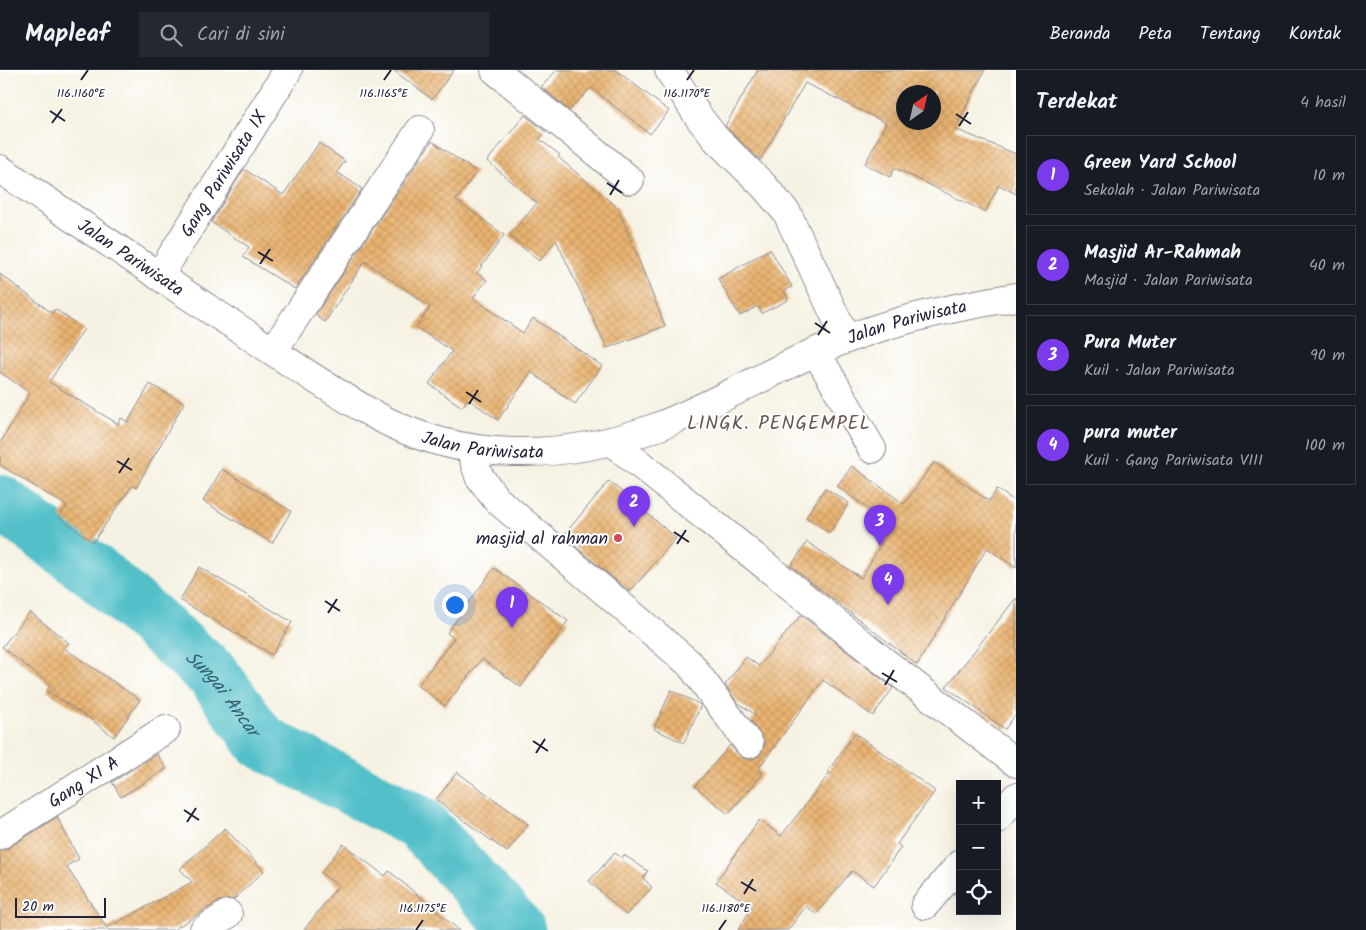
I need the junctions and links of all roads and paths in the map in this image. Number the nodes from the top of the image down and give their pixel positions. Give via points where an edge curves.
1 (288, 70) edge
2 (495, 70) edge
3 (669, 70) edge
4 (420, 130) dead end
5 (0, 169) edge
6 (630, 180) dead end
7 (159, 276) junction
8 (1016, 297) edge
9 (846, 340) junction
10 (273, 351) junction
11 (816, 352) junction
12 (610, 441) junction
13 (470, 448) junction
14 (872, 449) dead end
15 (166, 729) dead end
16 (749, 744) dead end
17 (1016, 763) edge
18 (1016, 797) edge
19 (1001, 814) edge
20 (0, 835) edge
21 (956, 869) edge
22 (925, 905) dead end
23 (228, 914) dead end
24 (204, 930) edge

1 - 7 street, Gang Pariwisata IX
2 - 6 street
3 - 9 street via 716,139 764,185 786,213
4 - 10 street
5 - 7 street, Jalan Pariwisata
7 - 10 street, Jalan Pariwisata
8 - 9 street, Jalan Pariwisata via 923,315
9 - 11 street, Jalan Pariwisata
10 - 13 street, Jalan Pariwisata via 374,415 408,430
11 - 12 street, Jalan Pariwisata via 658,426
11 - 14 street
12 - 13 street, Jalan Pariwisata via 573,450 537,453
12 - 17 street
13 - 16 street via 479,476 496,499 690,664
15 - 20 street, Gang XI A
18 - 19 street
21 - 22 street
23 - 24 street

